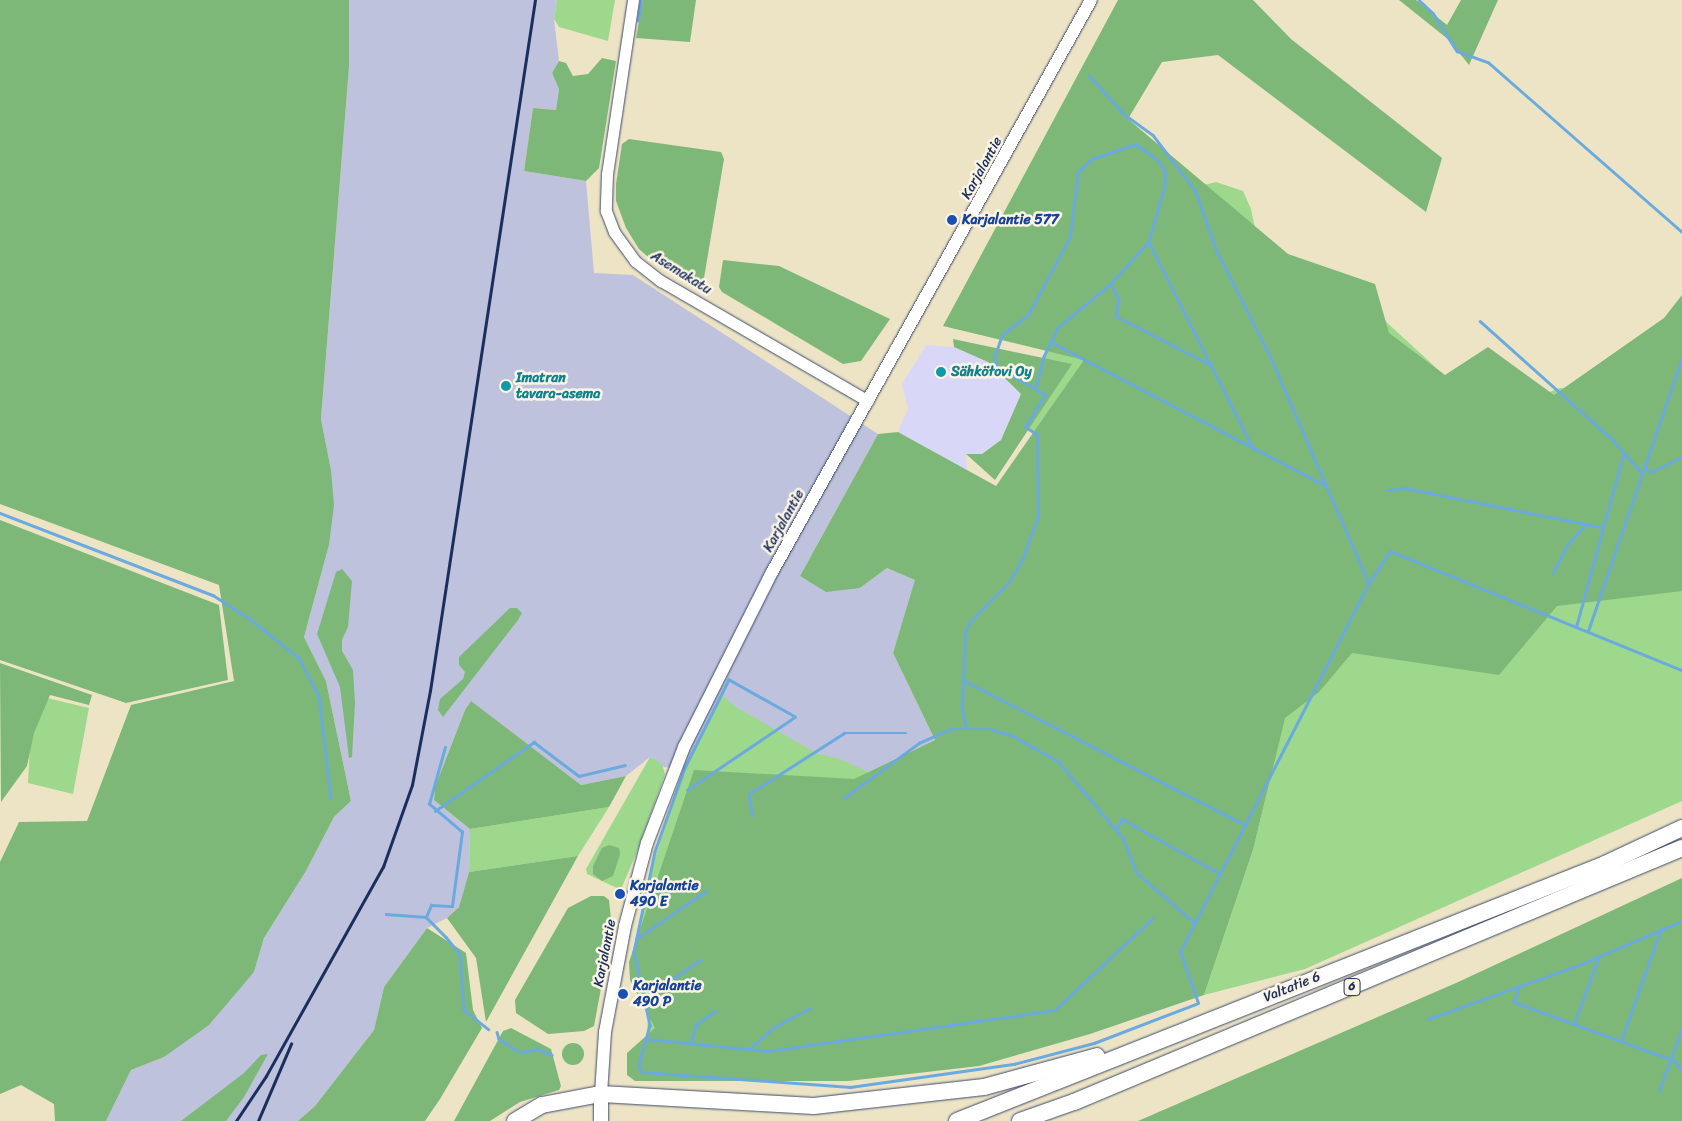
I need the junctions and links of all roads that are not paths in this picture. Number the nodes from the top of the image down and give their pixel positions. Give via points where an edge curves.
1 (633, 0) edge
2 (1091, 0) edge
3 (868, 401) junction
4 (1682, 828) edge
5 (1682, 848) edge
6 (1211, 1020) junction
7 (601, 1094) junction
8 (1074, 1102) junction
9 (515, 1121) edge
10 (600, 1121) edge
11 (957, 1121) edge
12 (1020, 1121) edge
13 (1040, 1121) edge

1 - 3 street, Asemakatu via 606,182 607,218 614,232 636,261 661,280
2 - 3 main road, Karjalantie
3 - 7 main road, Karjalantie via 719,672 666,789 625,926 605,1032
4 - 6 highway, Valtatie 6 / 6 via 1604,864
5 - 8 highway, Valtatie 6 / 6
6 - 7 highway via 1059,1068 984,1087 814,1106
6 - 11 highway, Valtatie 6 / 6
7 - 9 highway via 542,1105
7 - 10 main road
8 - 12 highway, Valtatie 6 / 6
8 - 13 highway

